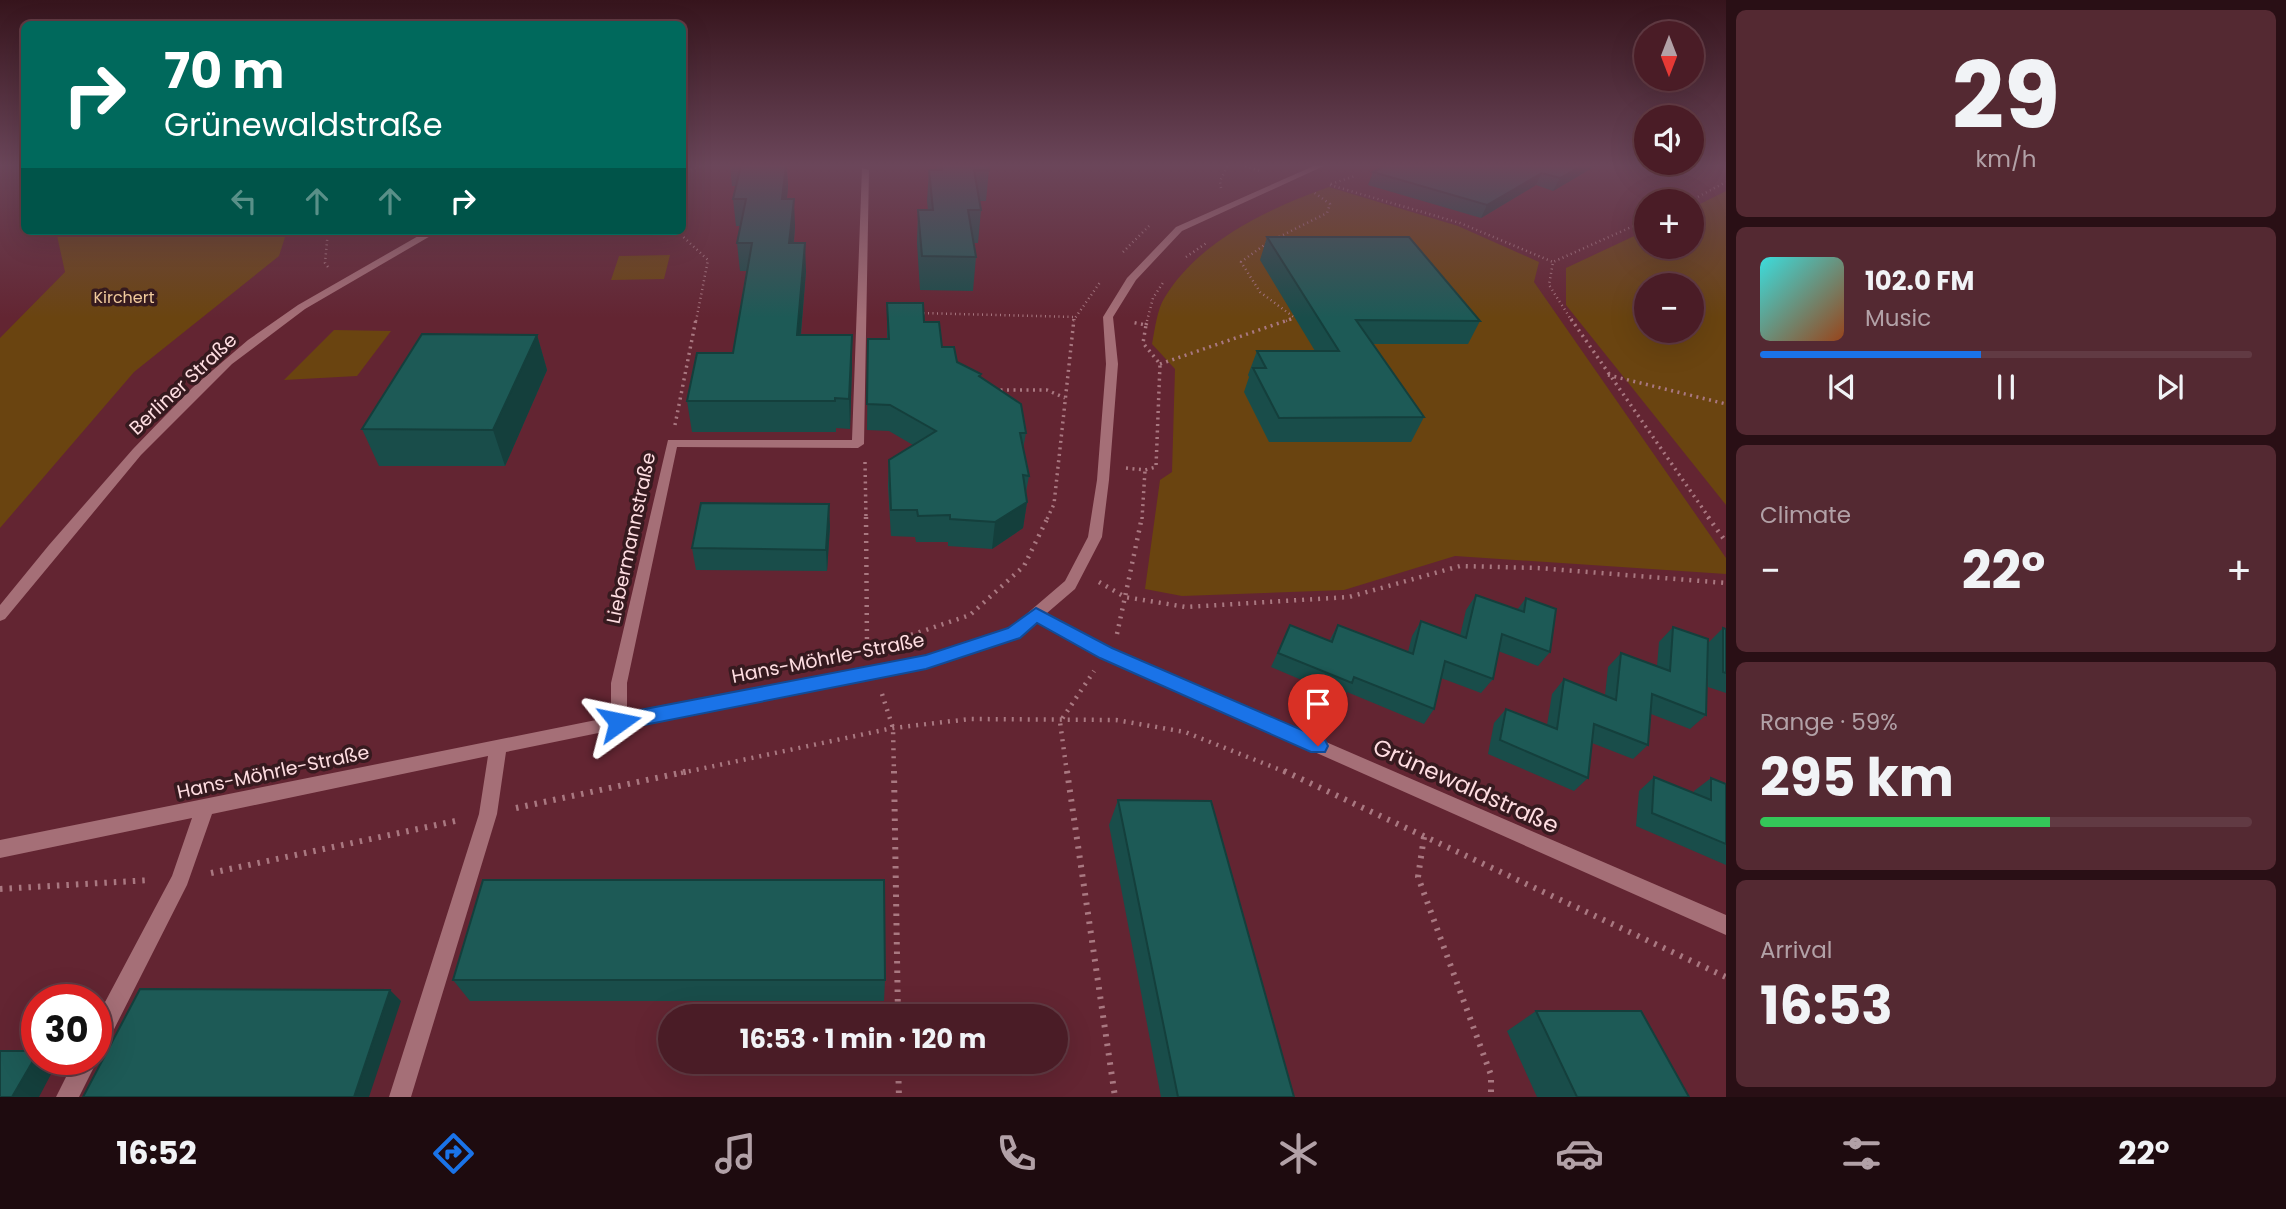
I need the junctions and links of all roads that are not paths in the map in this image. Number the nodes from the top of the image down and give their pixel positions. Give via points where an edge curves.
1 (864, 216) edge
2 (1206, 216) edge
3 (426, 235) edge
4 (1036, 614) junction
5 (0, 615) edge
6 (619, 722) junction
7 (498, 747) junction
8 (205, 807) junction
9 (0, 849) edge
10 (1726, 925) edge
11 (112, 1010) edge
12 (79, 1075) edge
13 (67, 1097) edge
14 (400, 1097) edge

1 - 6 street, Liebermannstraße via 858,444 672,443 619,684
2 - 4 street, Hans-Möhrle-Straße via 1178,229 1132,278 1108,317 1112,359 1095,537 1070,585
3 - 5 street, Berliner Straße via 339,281 229,360 134,452
4 - 6 street, Hans-Möhrle-Straße via 1014,633 926,662
4 - 10 street, Grünewaldstraße via 1106,653
6 - 7 street, Hans-Möhrle-Straße
7 - 8 street, Hans-Möhrle-Straße
7 - 14 street via 488,814
8 - 9 street, Hans-Möhrle-Straße
8 - 11 street via 180,879
12 - 13 street

